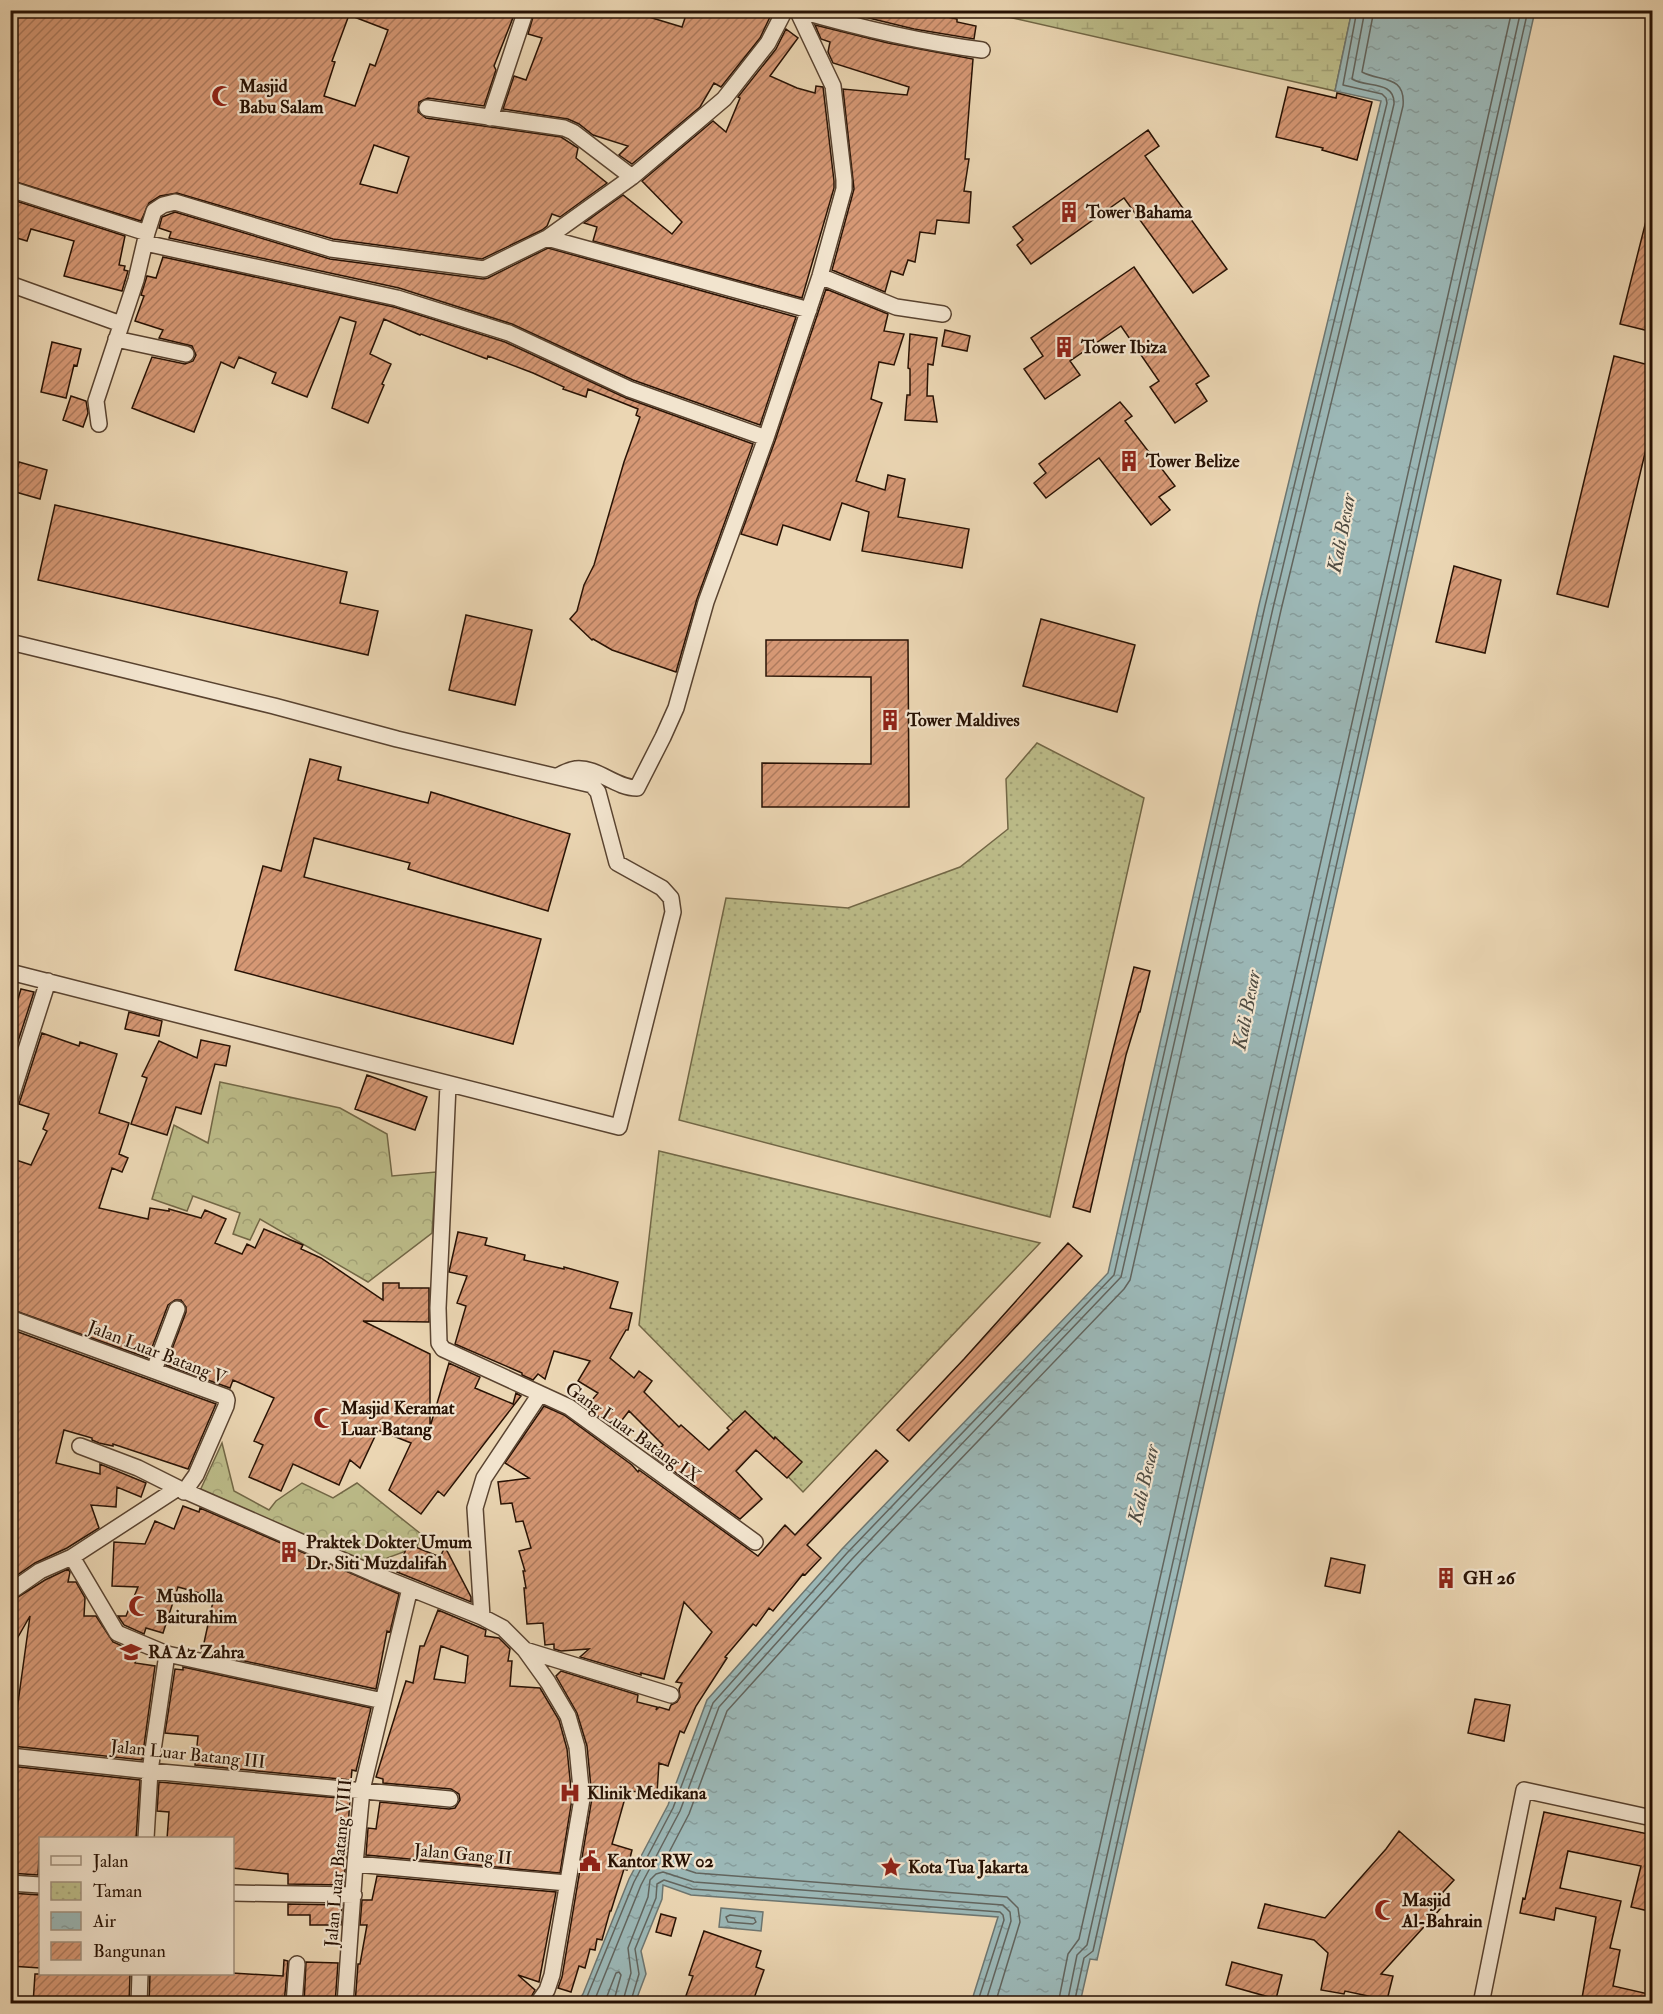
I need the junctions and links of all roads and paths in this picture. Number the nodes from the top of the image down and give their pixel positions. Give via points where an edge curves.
1 (526, 10) edge
2 (785, 10) edge
3 (798, 10) edge
4 (982, 50) dead end
5 (428, 108) dead end
6 (490, 118) junction
7 (633, 177) junction
8 (10, 189) edge
9 (146, 238) junction
10 (547, 238) junction
11 (820, 276) junction
12 (10, 284) edge
13 (809, 310) junction
14 (943, 314) dead end
15 (118, 332) junction
16 (186, 354) dead end
17 (99, 424) dead end
18 (766, 438) junction
19 (10, 642) edge
20 (558, 776) junction
21 (10, 972) edge
22 (48, 981) junction
23 (448, 1085) junction
24 (10, 1100) edge
25 (177, 1309) dead end
26 (10, 1318) edge
27 (154, 1370) junction
28 (540, 1394) junction
29 (80, 1446) dead end
30 (181, 1490) junction
31 (755, 1542) dead end
32 (72, 1557) junction
33 (410, 1588) junction
34 (10, 1592) edge
35 (482, 1617) junction
36 (525, 1650) junction
37 (167, 1654) junction
38 (671, 1695) dead end
39 (383, 1701) junction
40 (10, 1756) edge
41 (150, 1772) junction
42 (362, 1790) junction
43 (450, 1799) dead end
44 (1653, 1818) edge
45 (146, 1837) edge
46 (355, 1864) junction
47 (10, 1883) edge
48 (567, 1883) junction
49 (39, 1885) edge
50 (234, 1893) edge
51 (354, 1895) junction
52 (297, 1964) dead end
53 (140, 1975) edge
54 (139, 2004) edge
55 (294, 2004) edge
56 (345, 2004) edge
57 (537, 2004) edge
58 (1481, 2004) edge

1 - 6 street
2 - 7 street via 768,43 724,99
3 - 4 street via 875,32
3 - 11 street via 833,86 844,180
5 - 6 street
6 - 7 street via 564,128
7 - 10 street
8 - 9 street
9 - 10 street via 154,211 175,202 331,249 484,269
9 - 15 street
9 - 18 street via 397,298 498,330 629,389
10 - 13 street
11 - 13 street
11 - 14 street via 896,307
12 - 15 street
13 - 18 street
15 - 16 street
15 - 17 street via 96,401
18 - 20 street via 706,602 676,708 638,788 626,788 586,770 574,769
19 - 20 street
20 - 23 street via 592,785 598,792 617,863 662,888 672,905 619,1127
21 - 22 street
22 - 23 street
22 - 24 street
23 - 28 street via 439,1343 453,1355
25 - 27 street
26 - 27 street, Jalan Luar Batang V
27 - 30 street, Jalan Luar Batang V via 222,1394 227,1400 196,1475
28 - 31 street, Gang Luar Batang IX via 569,1407
28 - 35 street, Gang Luar Batang IX via 484,1478 475,1508
29 - 30 street
30 - 32 street, Jalan Luar Batang V
30 - 33 street
32 - 34 street, Jalan Luar Batang V via 40,1571
32 - 37 street via 117,1633
33 - 35 street
33 - 39 street, Jalan Luar Batang VIII
35 - 36 street via 503,1629
36 - 38 street
36 - 48 street via 568,1716 577,1748 582,1799
37 - 39 street
37 - 41 street
39 - 42 street, Jalan Luar Batang VIII
40 - 41 street, Jalan Luar Batang III
41 - 42 street, Jalan Luar Batang III
41 - 45 street
42 - 43 street, Jalan Luar Batang III
42 - 46 street, Jalan Luar Batang VIII
44 - 58 street via 1524,1791
46 - 48 street, Jalan Gang II
46 - 51 street, Jalan Luar Batang VIII
47 - 49 street
48 - 57 street via 552,1975
50 - 51 street
51 - 56 street, Jalan Luar Batang VIII
52 - 55 street
53 - 54 street

